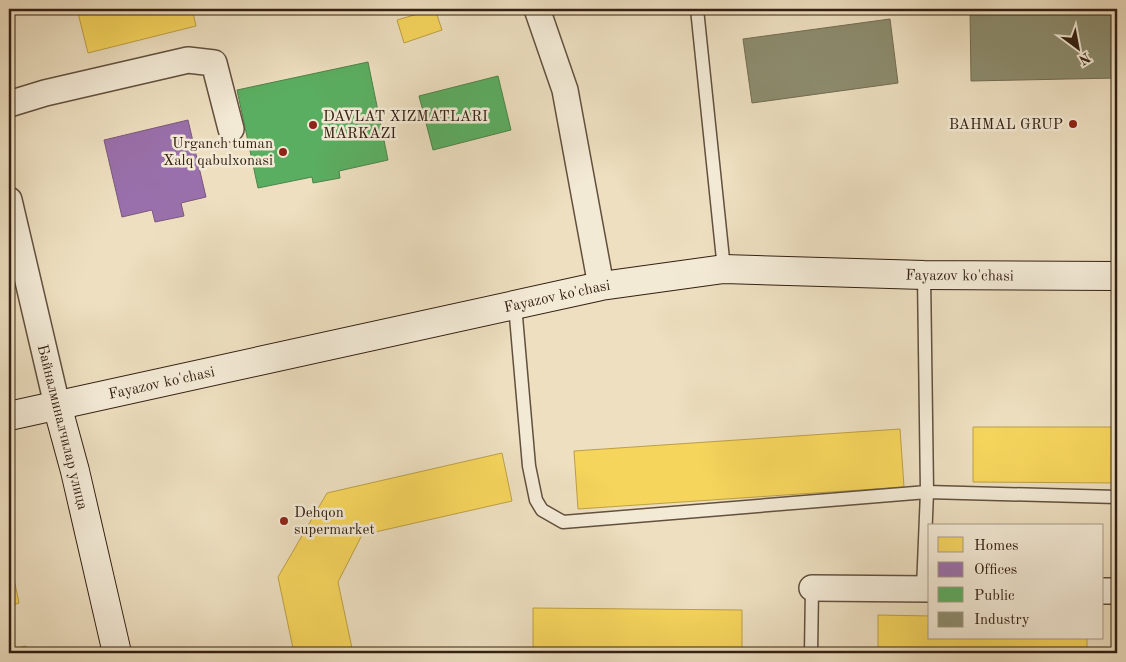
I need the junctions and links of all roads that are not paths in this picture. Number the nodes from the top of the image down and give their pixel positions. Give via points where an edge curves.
1 (537, 9) edge
2 (697, 9) edge
3 (9, 104) edge
4 (230, 129) dead end
5 (9, 200) edge
6 (724, 269) junction
7 (924, 275) junction
8 (1117, 276) edge
9 (601, 286) junction
10 (515, 305) junction
11 (57, 405) junction
12 (9, 416) edge
13 (926, 492) junction
14 (1117, 497) edge
15 (812, 588) joint
16 (926, 589) edge
17 (1104, 591) edge
18 (1117, 591) edge
19 (117, 653) edge
20 (811, 653) edge

1 - 9 street via 565,90
2 - 6 lane
3 - 4 street via 188,60 206,62 214,63
5 - 11 street, Байналминалчилар улица
6 - 7 main road, Fayazov ko'chasi
6 - 9 main road, Fayazov ko'chasi
7 - 8 main road, Fayazov ko'chasi
7 - 13 lane
9 - 10 main road, Fayazov ko'chasi
10 - 11 main road, Fayazov ko'chasi
10 - 13 lane via 529,466 536,500 542,510 563,522
11 - 12 main road, Fayazov ko'chasi
11 - 19 main road, Байналминалчилар улица
13 - 14 lane
13 - 16 lane
15 - 16 street
15 - 20 lane
17 - 18 street

